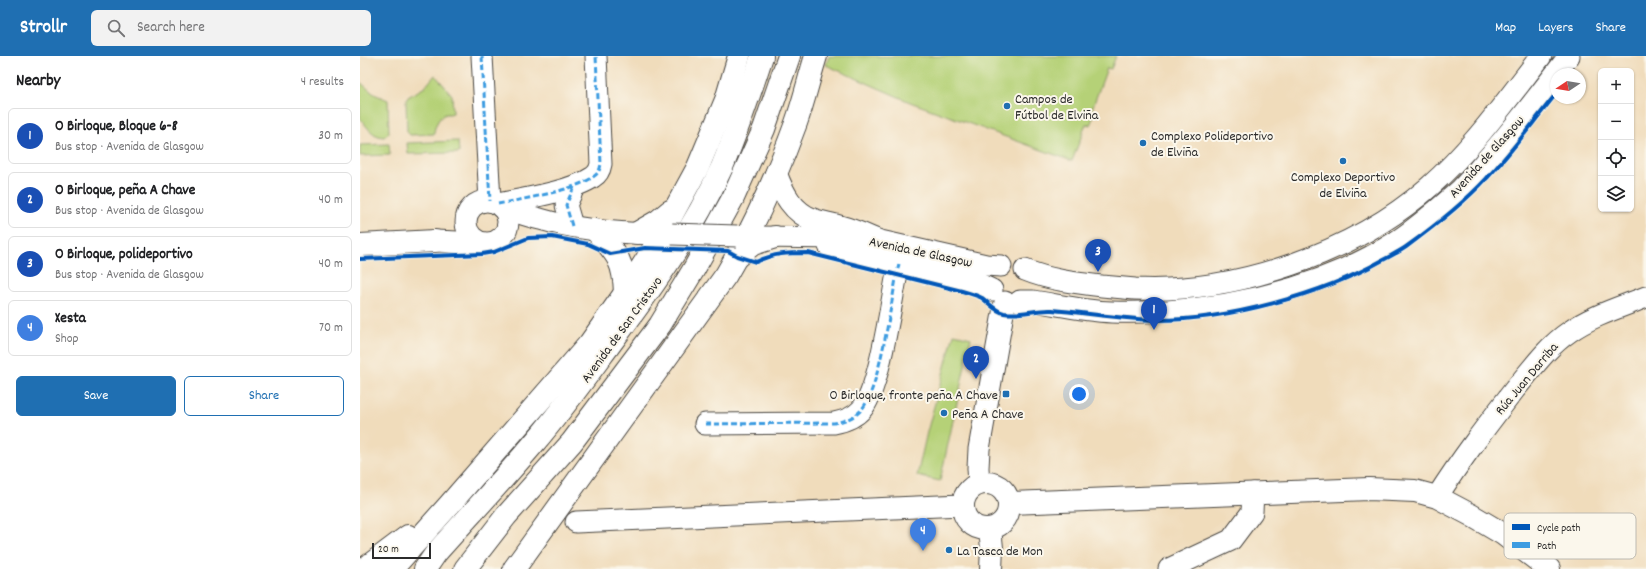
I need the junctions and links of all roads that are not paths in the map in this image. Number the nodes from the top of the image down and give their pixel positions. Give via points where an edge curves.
1 (482, 56) edge
2 (596, 56) edge
3 (739, 56) edge
4 (762, 56) edge
5 (789, 56) edge
6 (816, 56) edge
7 (1541, 56) edge
8 (1569, 56) edge
9 (776, 174) junction
10 (574, 187) junction
11 (681, 200) junction
12 (496, 204) junction
13 (466, 218) junction
14 (541, 220) junction
15 (572, 226) junction
16 (595, 230) junction
17 (505, 233) junction
18 (637, 233) junction
19 (667, 234) junction
20 (784, 238) junction
21 (876, 240) junction
22 (435, 241) junction
23 (480, 243) junction
24 (741, 243) junction
25 (360, 245) edge
26 (899, 264) junction
27 (1001, 266) junction
28 (1025, 270) junction
29 (625, 293) junction
30 (1646, 297) edge
31 (1006, 298) junction
32 (705, 424) dead end
33 (979, 483) junction
34 (1253, 493) junction
35 (1437, 497) junction
36 (1009, 503) junction
37 (450, 504) junction
38 (962, 506) junction
39 (576, 522) dead end
40 (990, 529) junction
41 (1504, 535) edge
42 (1536, 559) edge
43 (364, 569) edge
44 (392, 569) edge
45 (425, 569) edge
46 (464, 569) edge
47 (514, 569) edge
48 (991, 569) edge
49 (1169, 569) edge
50 (1549, 569) edge

1 - 12 street
2 - 10 street via 601,164 593,177
3 - 11 main road via 726,100
4 - 45 main road, Avenida de San Cristovo via 721,167 694,221 641,304 536,442 436,553
5 - 46 main road, Avenida de San Cristovo via 764,129 733,198 660,325 572,442 506,516
6 - 9 main road via 796,122
7 - 28 street, Avenida de Glasgow via 1461,157 1429,188 1394,214 1322,254 1256,276 1179,288 1136,289 1076,283
8 - 31 street, Avenida de Glasgow via 1462,188 1396,241 1331,275 1256,298 1170,311 1110,312
9 - 21 main road via 784,194 801,213
9 - 24 main road
10 - 12 street
10 - 15 street via 566,205
11 - 18 main road via 658,221
11 - 19 main road
12 - 13 street via 477,203 472,206
12 - 14 street
12 - 17 street via 508,219
13 - 22 street via 448,236
13 - 23 street via 470,236
14 - 15 street
14 - 17 street via 525,222
15 - 16 street
16 - 18 street
16 - 29 main road via 620,260
17 - 23 street via 494,242
18 - 19 street
19 - 24 street, bridge
19 - 29 main road
20 - 21 street, Avenida de Glasgow
20 - 24 main road via 753,244
20 - 26 street, Avenida de Glasgow
21 - 27 street, Avenida de Glasgow via 986,265
22 - 23 street
22 - 25 main road
24 - 47 main road via 714,293
26 - 31 street, Avenida de Glasgow via 975,282
26 - 32 street via 878,366 868,401 849,420 834,423
27 - 28 street via 1014,264
27 - 31 street via 991,279
28 - 31 street via 1030,281 1028,292
29 - 37 main road via 590,343
30 - 35 street, Rúa Juan Darriba via 1590,320 1554,343 1484,428
31 - 33 street via 978,449
33 - 36 main road via 993,483 999,486 1008,496
33 - 38 main road via 967,491
34 - 35 main road via 1392,489 1415,491
34 - 36 main road
34 - 49 street via 1252,512 1231,540
35 - 41 main road
36 - 40 main road via 1007,517 997,527
37 - 43 main road
37 - 44 main road
38 - 39 street
38 - 40 main road via 970,524
40 - 48 main road
42 - 50 main road

